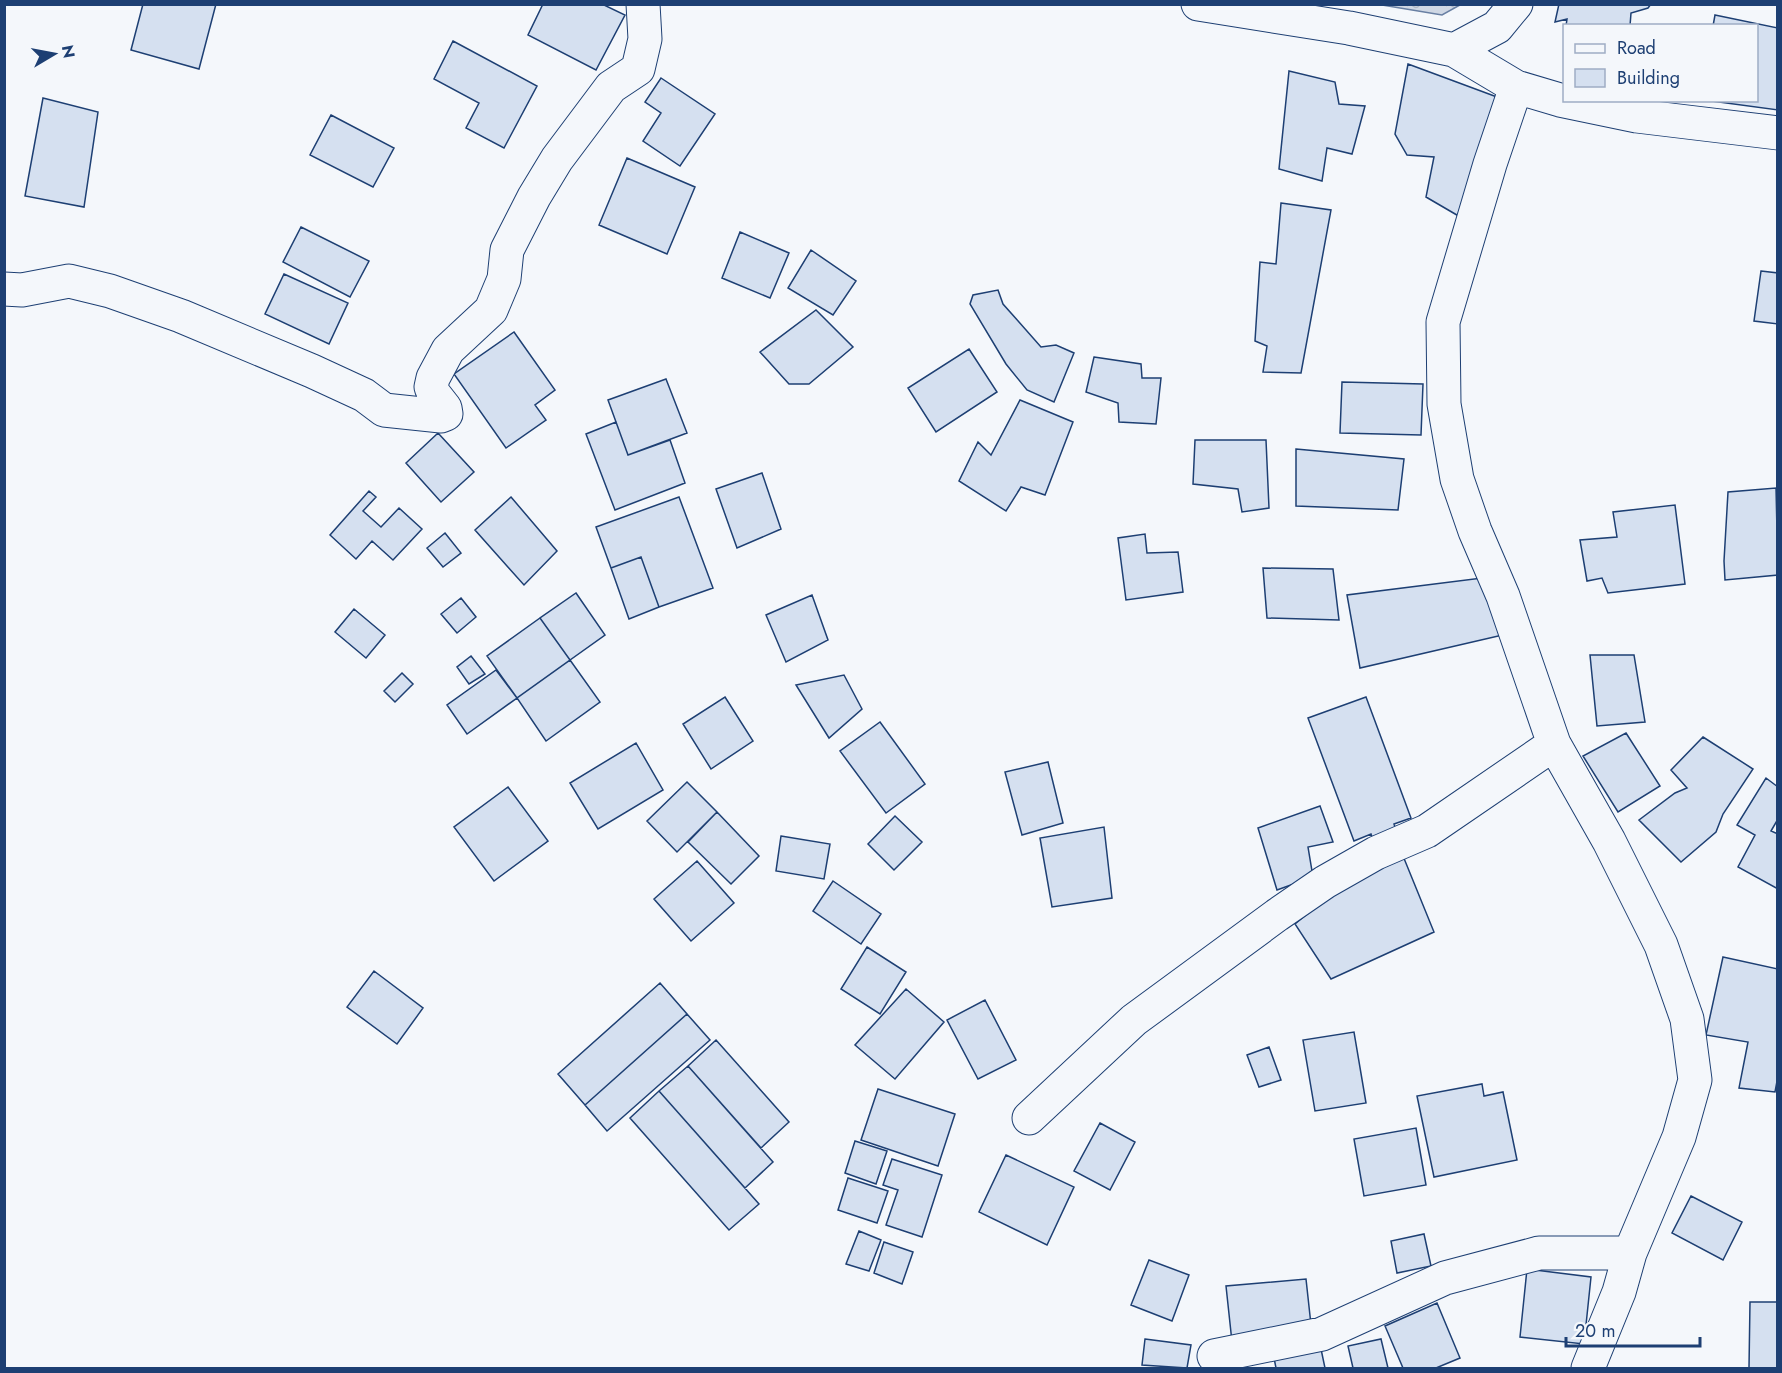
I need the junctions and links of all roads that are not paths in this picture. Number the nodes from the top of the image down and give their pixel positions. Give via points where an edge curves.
1 (643, 4) edge
2 (1198, 4) edge
3 (1516, 4) edge
4 (1454, 50) junction
5 (1516, 87) junction
6 (1563, 101) edge
7 (1570, 102) edge
8 (1778, 133) edge
9 (4, 289) edge
10 (1554, 744) junction
11 (1029, 1118) dead end
12 (1630, 1253) junction
13 (1214, 1356) dead end
14 (1588, 1368) edge

1 - 9 street via 645,39 638,69 611,87 557,159 507,250 504,279 491,310 448,350 433,378 431,387 445,408 446,414 441,417 384,410 364,395 312,371 110,291 69,281 22,290
2 - 4 street via 1350,28
3 - 4 street via 1497,27
4 - 5 street
5 - 6 street
5 - 10 street via 1443,322 1444,404 1457,478
7 - 8 street via 1637,116
10 - 11 street via 1426,831 1325,882 1267,922 1134,1020
10 - 12 street via 1661,945 1687,1019 1695,1080 1679,1137
12 - 13 street via 1539,1253 1445,1278 1322,1334
12 - 14 street via 1619,1292

